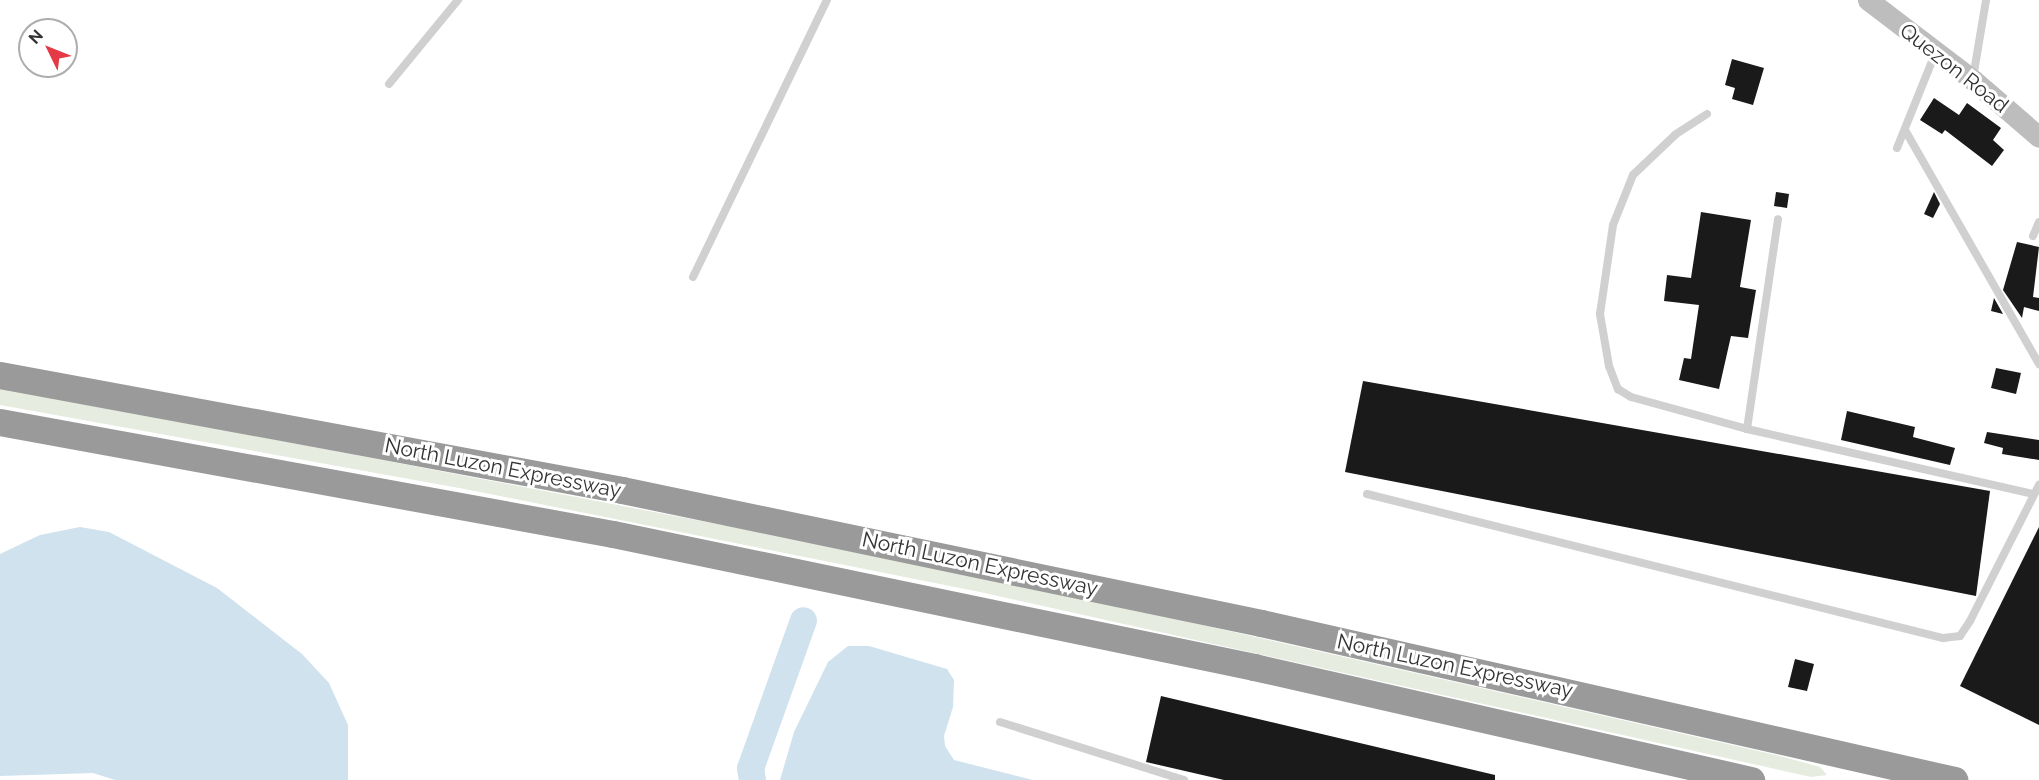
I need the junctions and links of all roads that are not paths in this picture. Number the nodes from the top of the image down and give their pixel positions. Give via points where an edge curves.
1 (458, 0) edge
2 (827, 0) edge
3 (1868, 0) edge
4 (1986, 0) edge
5 (1936, 53) junction
6 (1973, 80) junction
7 (389, 84) dead end
8 (1707, 114) dead end
9 (1905, 130) junction
10 (2039, 137) edge
11 (1897, 148) dead end
12 (1778, 219) dead end
13 (2039, 222) edge
14 (2033, 236) dead end
15 (693, 277) dead end
16 (2039, 364) edge
17 (0, 375) edge
18 (0, 422) edge
19 (1747, 429) junction
20 (2039, 485) edge
21 (1366, 494) dead end
22 (2033, 494) junction
23 (1000, 722) dead end
24 (1731, 777) edge
25 (1184, 780) edge
26 (1751, 780) edge
27 (1954, 780) edge

1 - 7 lane
2 - 15 lane
3 - 5 main road, Quezon Road
4 - 6 lane
5 - 6 main road, Quezon Road
5 - 9 lane
6 - 10 main road, Quezon Road
8 - 19 lane via 1675,135 1633,175 1613,225 1600,314 1609,366 1618,389 1631,397
9 - 11 lane
9 - 16 lane
12 - 19 lane
13 - 14 lane
17 - 27 highway, North Luzon Expressway via 691,504 1261,623
18 - 24 highway, North Luzon Expressway via 613,534 1254,667
19 - 22 lane
20 - 22 lane
21 - 22 lane via 1944,638 1960,636 1970,621
23 - 25 lane
24 - 26 highway, North Luzon Expressway

